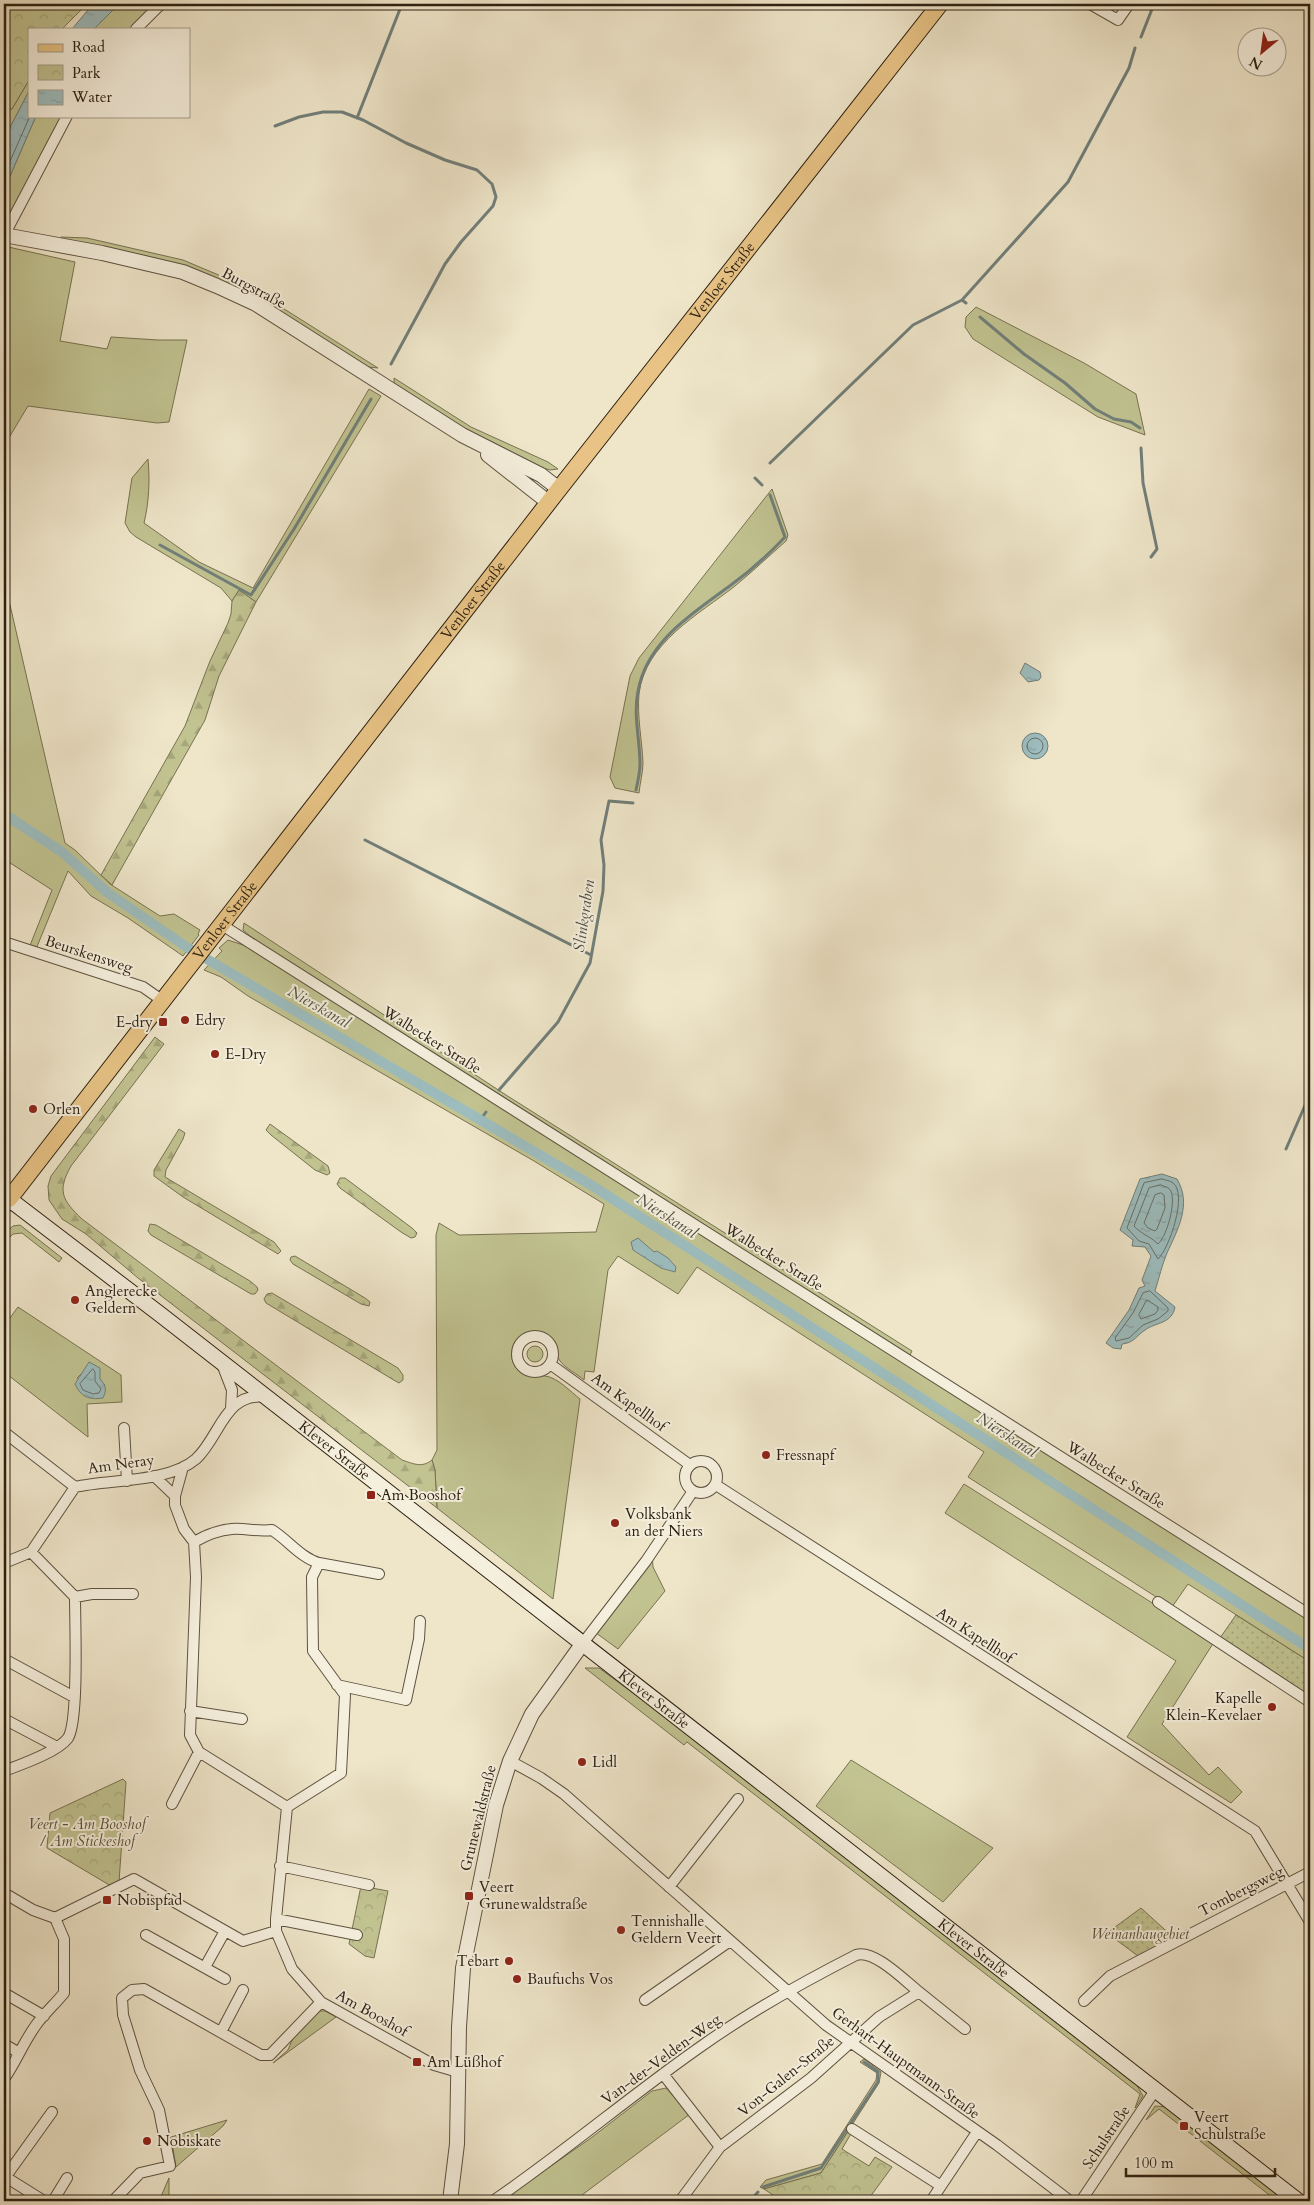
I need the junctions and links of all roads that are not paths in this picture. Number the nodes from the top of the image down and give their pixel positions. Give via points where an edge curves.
1 (161, 4) edge
2 (940, 4) edge
3 (1090, 4) edge
4 (1129, 4) edge
5 (137, 28) edge
6 (66, 118) edge
7 (5, 235) edge
8 (462, 435) junction
9 (559, 488) junction
10 (548, 502) junction
11 (222, 925) junction
12 (4, 942) edge
13 (163, 1001) junction
14 (6, 1200) edge
15 (220, 1361) junction
16 (550, 1364) dead end
17 (268, 1398) junction
18 (232, 1408) junction
19 (124, 1428) dead end
20 (4, 1432) edge
21 (690, 1465) junction
22 (183, 1467) junction
23 (154, 1476) junction
24 (127, 1480) junction
25 (716, 1485) junction
26 (75, 1486) junction
27 (693, 1491) junction
28 (175, 1496) junction
29 (194, 1542) junction
30 (32, 1552) junction
31 (4, 1563) edge
32 (319, 1563) junction
33 (379, 1574) dead end
34 (133, 1594) dead end
35 (75, 1596) junction
36 (1158, 1602) dead end
37 (1310, 1615) edge
38 (420, 1621) dead end
39 (582, 1643) junction
40 (4, 1659) edge
41 (337, 1685) junction
42 (74, 1697) junction
43 (1310, 1702) edge
44 (190, 1711) junction
45 (4, 1719) edge
46 (242, 1719) dead end
47 (57, 1747) junction
48 (199, 1752) junction
49 (510, 1761) junction
50 (4, 1772) edge
51 (738, 1799) dead end
52 (172, 1804) dead end
53 (287, 1807) junction
54 (280, 1866) junction
55 (1310, 1872) edge
56 (369, 1885) dead end
57 (1287, 1885) junction
58 (669, 1887) junction
59 (4, 1893) edge
60 (55, 1918) junction
61 (276, 1918) junction
62 (1310, 1922) edge
63 (225, 1931) junction
64 (276, 1931) junction
65 (146, 1935) dead end
66 (357, 1936) dead end
67 (730, 1941) junction
68 (205, 1967) junction
69 (225, 1979) dead end
70 (243, 1990) dead end
71 (786, 1991) junction
72 (919, 1992) junction
73 (4, 1993) edge
74 (645, 2000) dead end
75 (321, 2002) junction
76 (1084, 2002) dead end
77 (44, 2016) junction
78 (965, 2028) dead end
79 (221, 2032) junction
80 (850, 2043) junction
81 (4, 2044) edge
82 (19, 2053) junction
83 (458, 2072) junction
84 (663, 2074) junction
85 (4, 2079) edge
86 (1156, 2089) junction
87 (52, 2112) dead end
88 (852, 2129) dead end
89 (977, 2132) junction
90 (720, 2147) junction
91 (4, 2177) edge
92 (67, 2178) dead end
93 (941, 2186) junction
94 (44, 2201) edge
95 (52, 2201) edge
96 (112, 2201) edge
97 (450, 2201) edge
98 (493, 2201) edge
99 (680, 2201) edge
100 (932, 2201) edge
101 (1070, 2201) edge
102 (1081, 2201) edge
103 (1298, 2201) edge

1 - 5 street
2 - 9 main road, Venloer Straße
3 - 4 street via 1118,20
6 - 7 street
7 - 8 street, Burgstraße via 183,272 218,286 256,304
8 - 9 street, Burgstraße
8 - 10 street, Burgstraße
9 - 10 main road, Venloer Straße
10 - 11 main road, Venloer Straße
11 - 13 main road, Venloer Straße
11 - 37 street, Walbecker Straße
12 - 13 street, Beurskensweg via 143,987
13 - 14 main road, Venloer Straße
14 - 15 main road, Klever Straße
15 - 17 main road, Klever Straße
15 - 18 street via 232,1390
16 - 21 street, Am Kapellhof
17 - 18 street, Am Neray via 250,1396
17 - 39 main road, Klever Straße
18 - 22 street, Am Neray via 205,1449
19 - 24 street
20 - 26 street, Am Neray
21 - 25 street via 700,1460 711,1464 718,1474
21 - 27 street via 685,1482
22 - 23 street, Am Neray
22 - 28 street
23 - 24 street, Am Neray
23 - 28 street
24 - 26 street, Am Neray
25 - 27 street via 706,1493
25 - 57 street, Am Kapellhof via 1255,1832
26 - 30 street, Am Neray
27 - 39 street via 646,1561
28 - 29 street via 184,1529
29 - 32 street via 207,1534 232,1529 272,1530 309,1561
29 - 44 street via 196,1576
30 - 31 street
30 - 35 street
32 - 33 street
32 - 41 street via 312,1576 313,1650
34 - 35 street
35 - 42 street
36 - 43 street
38 - 41 street via 406,1700
39 - 49 street, Grunewaldstraße via 538,1705
39 - 86 main road, Klever Straße
40 - 42 street
41 - 53 street via 345,1695 341,1773
42 - 47 street via 72,1728 68,1738
44 - 46 street
44 - 48 street via 190,1735
45 - 47 street
47 - 50 street
48 - 52 street
48 - 53 street
49 - 58 street, Gerhart-Hauptmann-Straße via 564,1794
49 - 83 street, Grunewaldstraße via 494,1814 465,1952
51 - 58 street
53 - 54 street, Am Booshof
54 - 56 street
54 - 61 street, Am Booshof
55 - 57 street, Tombergsweg
57 - 62 street, Am Kapellhof
57 - 76 street, Tombergsweg via 1110,1976
58 - 67 street, Gerhart-Hauptmann-Straße
59 - 60 street via 33,1910
60 - 63 street via 134,1879
60 - 77 street via 64,1939 64,1993
61 - 64 street, Am Booshof
61 - 66 street
63 - 64 street via 244,1941
63 - 68 street
64 - 75 street, Am Booshof via 292,1969
65 - 68 street
67 - 71 street, Gerhart-Hauptmann-Straße
67 - 74 street
68 - 69 street
70 - 79 street
71 - 72 street, Van-der-Velden-Weg via 862,1953 874,1957
71 - 80 street, Gerhart-Hauptmann-Straße
71 - 84 street, Van-der-Velden-Weg
72 - 78 street
72 - 80 street, Von-Galen-Straße via 879,2017
73 - 77 street
75 - 79 street via 270,2055 261,2055
75 - 83 street, Am Booshof via 434,2065
77 - 82 street
79 - 96 street via 144,1990 132,1990 122,1998 123,2015 140,2070 159,2110 170,2166 140,2174
80 - 89 street, Gerhart-Hauptmann-Straße
80 - 90 street, Von-Galen-Straße via 811,2078
81 - 82 street
82 - 85 street
83 - 97 street, Grunewaldstraße via 457,2144
84 - 90 street
84 - 98 street, Van-der-Velden-Weg via 548,2164
86 - 102 street, Schulstraße
86 - 103 main road, Klever Straße
87 - 91 street
88 - 93 street
89 - 93 street
89 - 101 street, Gerhart-Hauptmann-Straße
90 - 99 street, Von-Galen-Straße
91 - 94 street
92 - 95 street
93 - 100 street

